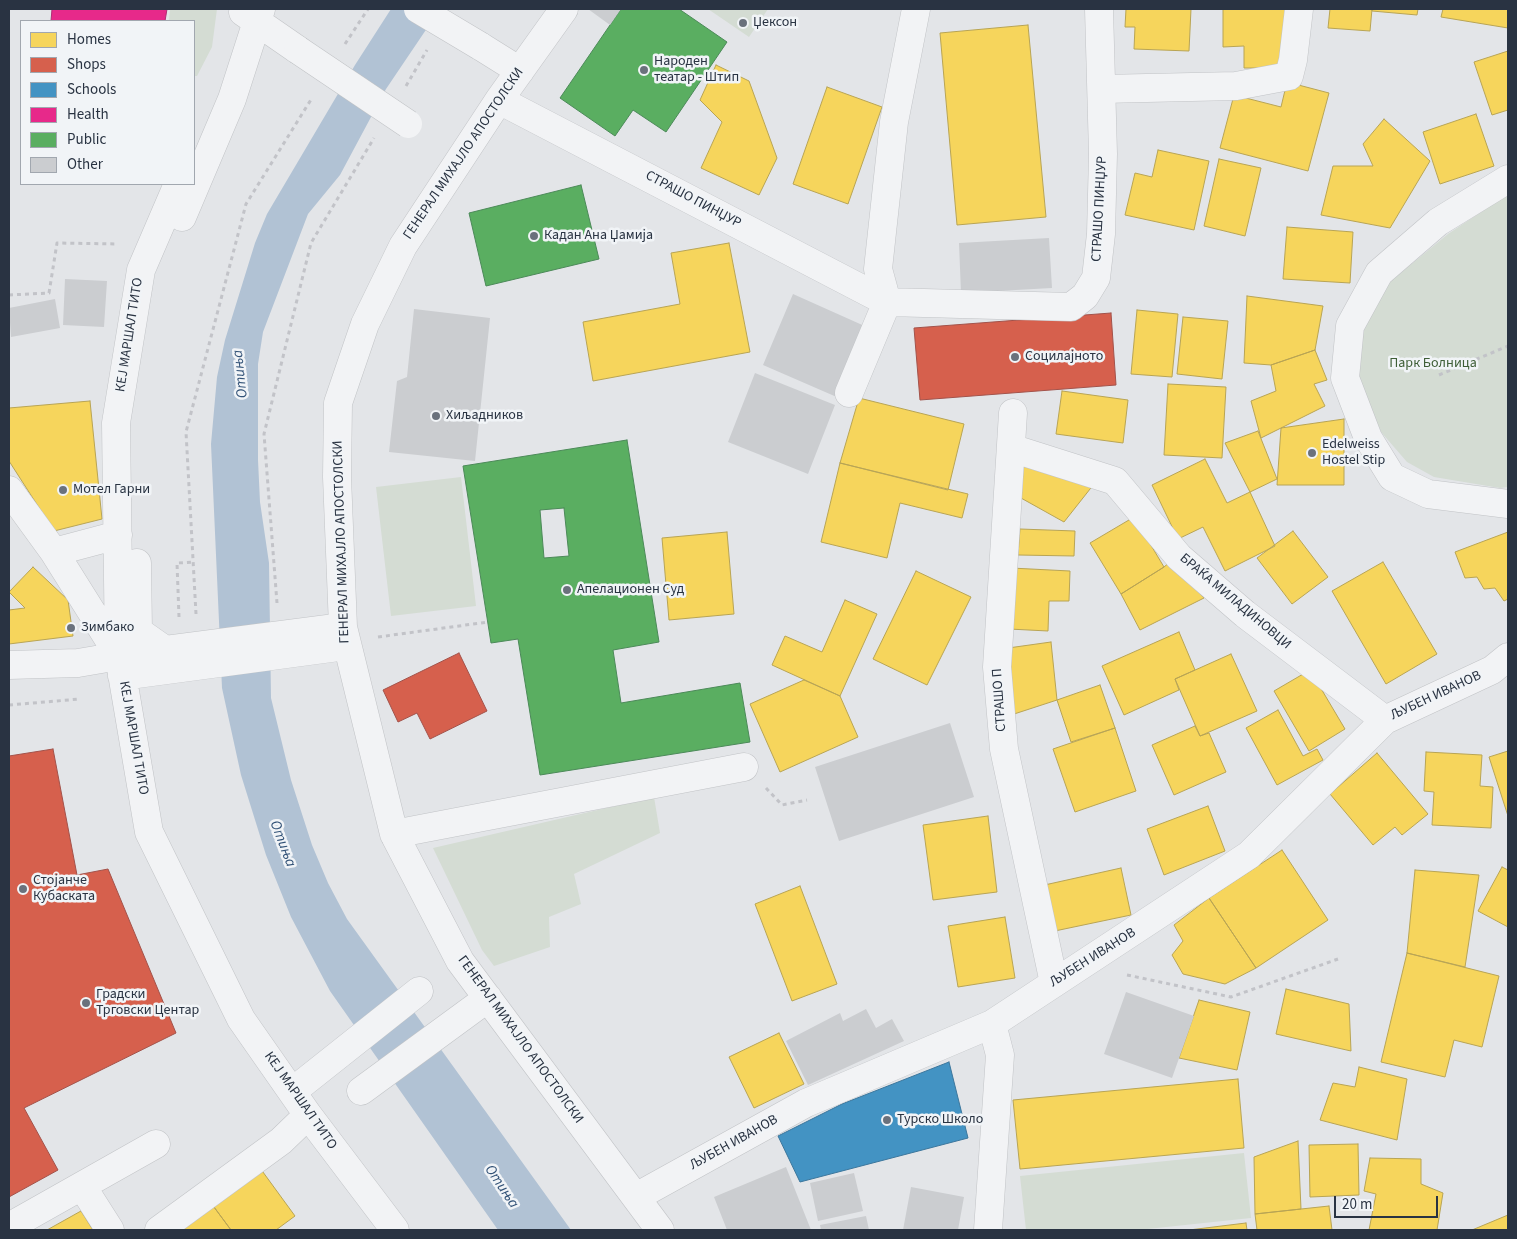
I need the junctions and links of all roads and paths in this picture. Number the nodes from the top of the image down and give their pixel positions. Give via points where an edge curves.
1 (368, 9) edge
2 (418, 9) edge
3 (564, 9) edge
4 (916, 9) edge
5 (1099, 9) edge
6 (1300, 9) edge
7 (251, 13) edge
8 (430, 45) dead end
9 (342, 50) dead end
10 (520, 71) junction
11 (1102, 89) junction
12 (316, 92) dead end
13 (401, 94) dead end
14 (499, 100) junction
15 (408, 124) dead end
16 (376, 136) dead end
17 (195, 145) edge
18 (1508, 179) edge
19 (178, 185) edge
20 (120, 244) dead end
21 (9, 296) edge
22 (887, 302) junction
23 (1508, 346) edge
24 (1439, 375) dead end
25 (849, 393) dead end
26 (1013, 412) dead end
27 (1011, 448) junction
28 (9, 490) edge
29 (1508, 504) edge
30 (118, 535) junction
31 (54, 552) junction
32 (193, 562) junction
33 (80, 592) junction
34 (118, 596) junction
35 (277, 604) dead end
36 (196, 614) dead end
37 (172, 619) dead end
38 (488, 622) dead end
39 (344, 637) junction
40 (374, 638) dead end
41 (175, 655) junction
42 (9, 665) edge
43 (120, 666) junction
44 (1503, 667) edge
45 (80, 699) dead end
46 (9, 705) edge
47 (1385, 720) junction
48 (744, 767) joint
49 (807, 800) dead end
50 (394, 834) junction
51 (1338, 959) dead end
52 (1124, 974) dead end
53 (1054, 983) junction
54 (419, 991) dead end
55 (488, 998) junction
56 (992, 1024) junction
57 (293, 1091) junction
58 (361, 1091) dead end
59 (308, 1115) junction
60 (156, 1144) dead end
61 (82, 1186) junction
62 (636, 1198) junction
63 (9, 1227) edge
64 (110, 1230) edge
65 (159, 1230) edge
66 (395, 1230) edge
67 (660, 1230) edge
68 (988, 1230) edge

1 - 9 path
2 - 10 street, bridge
3 - 10 street, ГЕНЕРАЛ МИХАЈЛО АПОСТОЛСКИ
4 - 22 street via 894,122 878,269
5 - 11 street, СТРАШО ПИНЏУР
6 - 11 street via 1289,76 1236,86
7 - 15 street, bridge via 298,50
7 - 17 street
7 - 41 street, КЕЈ МАРШАЛ ТИТО via 232,99 158,273 133,424 138,631
8 - 13 path
10 - 14 street, ГЕНЕРАЛ МИХАЈЛО АПОСТОЛСКИ
11 - 22 street, СТРАШО ПИНЏУР via 1101,234 1096,278 1085,296 1071,307
12 - 32 path via 246,204 186,432
14 - 22 street, СТРАШО ПИНЏУР
14 - 39 street, ГЕНЕРАЛ МИХАЈЛО АПОСТОЛСКИ via 403,246 365,324 338,404 337,477
16 - 35 path via 311,243 264,434
18 - 29 street via 1438,222 1379,273 1350,326 1345,378 1368,438 1392,477 1428,494
19 - 30 street, КЕЈ МАРШАЛ ТИТО via 141,270 116,423
20 - 21 path via 57,243 49,293
22 - 25 street
23 - 24 path
26 - 27 street, СТРАШО П
27 - 47 street, БРАЌА МИЛАДИНОВЦИ via 1116,481 1179,557 1245,614
27 - 53 street, СТРАШО П via 997,667 1004,748
28 - 31 street
30 - 31 street
30 - 34 street, КЕЈ МАРШАЛ ТИТО
31 - 33 street
32 - 36 path
32 - 37 path via 177,564 179,618
33 - 34 street
33 - 43 street
34 - 43 street, КЕЈ МАРШАЛ ТИТО
38 - 40 path
39 - 41 street
39 - 50 street, ГЕНЕРАЛ МИХАЈЛО АПОСТОЛСКИ
41 - 43 street
42 - 43 street via 78,663
43 - 57 street, КЕЈ МАРШАЛ ТИТО via 149,832 241,1019
44 - 47 street, ЉУБЕН ИВАНОВ
45 - 46 path
47 - 53 street, ЉУБЕН ИВАНОВ via 1250,855
48 - 49 path via 782,805
48 - 50 street
50 - 55 street, ГЕНЕРАЛ МИХАЈЛО АПОСТОЛСКИ via 460,961
51 - 52 path via 1230,997
53 - 56 street, ЉУБЕН ИВАНОВ
54 - 57 street
55 - 58 street
55 - 62 street, ГЕНЕРАЛ МИХАЈЛО АПОСТОЛСКИ
56 - 62 street, ЉУБЕН ИВАНОВ via 806,1103
56 - 68 street via 1000,1056
57 - 59 street, КЕЈ МАРШАЛ ТИТО
59 - 65 street via 282,1141
59 - 66 street, КЕЈ МАРШАЛ ТИТО
60 - 61 street
61 - 63 street
61 - 64 street
62 - 67 street, ГЕНЕРАЛ МИХАЈЛО АПОСТОЛСКИ

